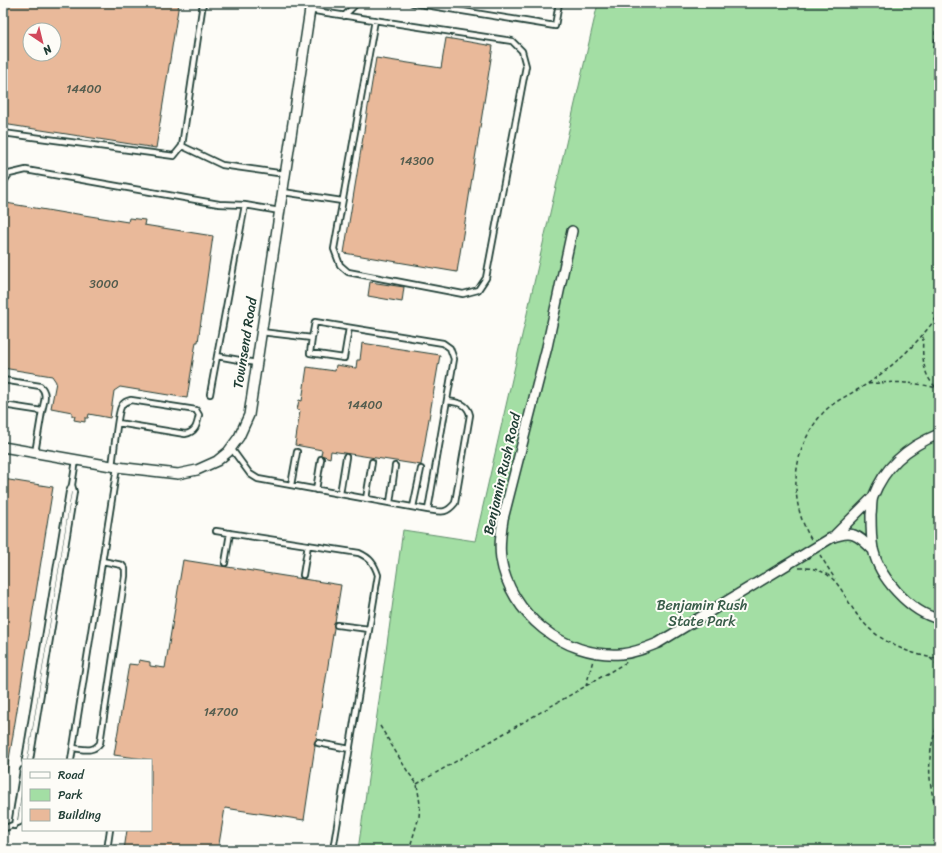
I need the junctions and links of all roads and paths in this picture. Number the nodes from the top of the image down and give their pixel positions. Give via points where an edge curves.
1 (203, 3) edge
2 (357, 3) edge
3 (413, 3) edge
4 (559, 3) edge
5 (937, 3) edge
6 (311, 7) edge
7 (344, 16) junction
8 (375, 20) junction
9 (939, 85) edge
10 (3, 133) edge
11 (182, 146) junction
12 (285, 174) junction
13 (3, 183) edge
14 (283, 192) junction
15 (342, 201) junction
16 (245, 205) junction
17 (280, 211) junction
18 (572, 231) dead end
19 (939, 314) edge
20 (349, 328) junction
21 (261, 332) junction
22 (923, 337) junction
23 (312, 338) junction
24 (217, 356) junction
25 (256, 363) junction
26 (3, 380) edge
27 (867, 384) junction
28 (938, 389) edge
29 (210, 394) dead end
30 (447, 401) junction
31 (3, 405) edge
32 (42, 411) junction
33 (118, 423) junction
34 (939, 434) edge
35 (3, 447) edge
36 (231, 448) junction
37 (297, 452) dead end
38 (35, 453) junction
39 (346, 457) dead end
40 (321, 459) dead end
41 (76, 460) junction
42 (372, 462) dead end
43 (114, 466) junction
44 (395, 466) dead end
45 (421, 469) dead end
46 (291, 485) junction
47 (316, 490) junction
48 (340, 494) junction
49 (872, 498) junction
50 (366, 499) junction
51 (390, 503) junction
52 (413, 507) junction
53 (428, 510) junction
54 (216, 531) dead end
55 (230, 533) junction
56 (831, 538) junction
57 (814, 544) dead end
58 (308, 545) junction
59 (873, 550) junction
60 (818, 551) dead end
61 (102, 561) junction
62 (225, 563) dead end
63 (798, 568) dead end
64 (303, 575) dead end
65 (836, 580) junction
66 (939, 619) edge
67 (337, 625) dead end
68 (369, 629) junction
69 (595, 653) junction
70 (929, 658) junction
71 (939, 659) edge
72 (630, 661) dead end
73 (939, 666) edge
74 (586, 686) junction
75 (939, 722) edge
76 (380, 726) dead end
77 (32, 730) junction
78 (318, 743) dead end
79 (72, 748) junction
80 (350, 749) junction
81 (25, 759) edge
82 (30, 759) edge
83 (71, 759) edge
84 (22, 782) edge
85 (417, 784) junction
86 (22, 808) edge
87 (939, 816) edge
88 (14, 826) junction
89 (3, 829) edge
90 (110, 831) edge
91 (107, 850) edge
92 (333, 850) edge
93 (409, 850) edge

1 - 11 lane
2 - 7 lane
3 - 4 lane via 555,26
5 - 9 path via 934,52
6 - 7 lane
6 - 12 street, Townsend Road
7 - 8 lane
8 - 15 lane
8 - 15 lane via 512,41 522,50 526,66 486,278 478,290 463,294 348,272 340,264 334,249
10 - 11 lane via 174,156
11 - 12 lane via 222,165
12 - 14 street, Townsend Road
13 - 16 lane via 9,174 26,170 219,204
14 - 15 lane
14 - 17 street, Townsend Road
16 - 17 lane
16 - 24 lane
17 - 21 street, Townsend Road
18 - 69 street, Benjamin Rush Road via 547,347 503,519 500,546 506,578 512,593 526,613 558,640 575,649
19 - 22 path
20 - 23 lane via 315,322
20 - 23 lane via 344,358 310,353
20 - 30 lane via 443,343 450,348 454,359
21 - 23 lane
21 - 25 street, Townsend Road
22 - 27 path
22 - 28 path via 922,357 928,375
24 - 25 lane
24 - 29 lane
25 - 36 street, Townsend Road via 249,415
26 - 32 lane via 40,386 46,394
27 - 28 path via 908,382
27 - 57 path via 822,414 800,450 796,472 796,498 800,518
30 - 53 lane
30 - 53 lane via 463,404 468,408 470,415 456,503 449,511
31 - 32 lane
32 - 38 lane
33 - 33 lane via 121,407 131,400 196,410 199,415 196,428 192,433 185,434
33 - 43 lane
34 - 49 street, Benjamin Rush Road via 909,448 895,462
35 - 38 street, Townsend Road
36 - 43 street, Townsend Road via 217,461 197,470 178,474
36 - 46 lane via 250,474 258,479
37 - 46 lane
38 - 41 street, Townsend Road
39 - 48 lane
40 - 47 lane
41 - 43 street, Townsend Road
41 - 77 lane
42 - 50 lane
43 - 61 lane
44 - 51 lane
45 - 52 lane
46 - 47 lane
47 - 48 lane
48 - 50 lane
49 - 56 street, Benjamin Rush Road
49 - 59 street, Benjamin Rush Road
50 - 51 lane
51 - 52 lane
52 - 53 lane
54 - 55 lane
55 - 58 lane
55 - 62 lane
56 - 59 street, Benjamin Rush Road via 846,533 861,538
56 - 69 street, Benjamin Rush Road via 658,643 621,654
58 - 64 lane
58 - 68 lane via 359,553 375,566 378,575
59 - 66 street, Benjamin Rush Road via 884,574 908,603
60 - 65 path
61 - 79 lane
61 - 79 lane via 122,565 125,576 100,743 90,750
63 - 65 path via 812,568
65 - 70 path via 863,622 883,639
67 - 68 lane
68 - 80 lane
69 - 74 path
70 - 71 path
70 - 73 path
72 - 74 path
74 - 85 path
75 - 87 path via 929,766 932,800
76 - 85 path
77 - 81 lane
77 - 82 lane
78 - 80 lane
79 - 83 lane
80 - 92 lane
84 - 88 lane
85 - 93 path via 420,811
86 - 88 lane via 20,822
88 - 89 lane
90 - 91 lane

